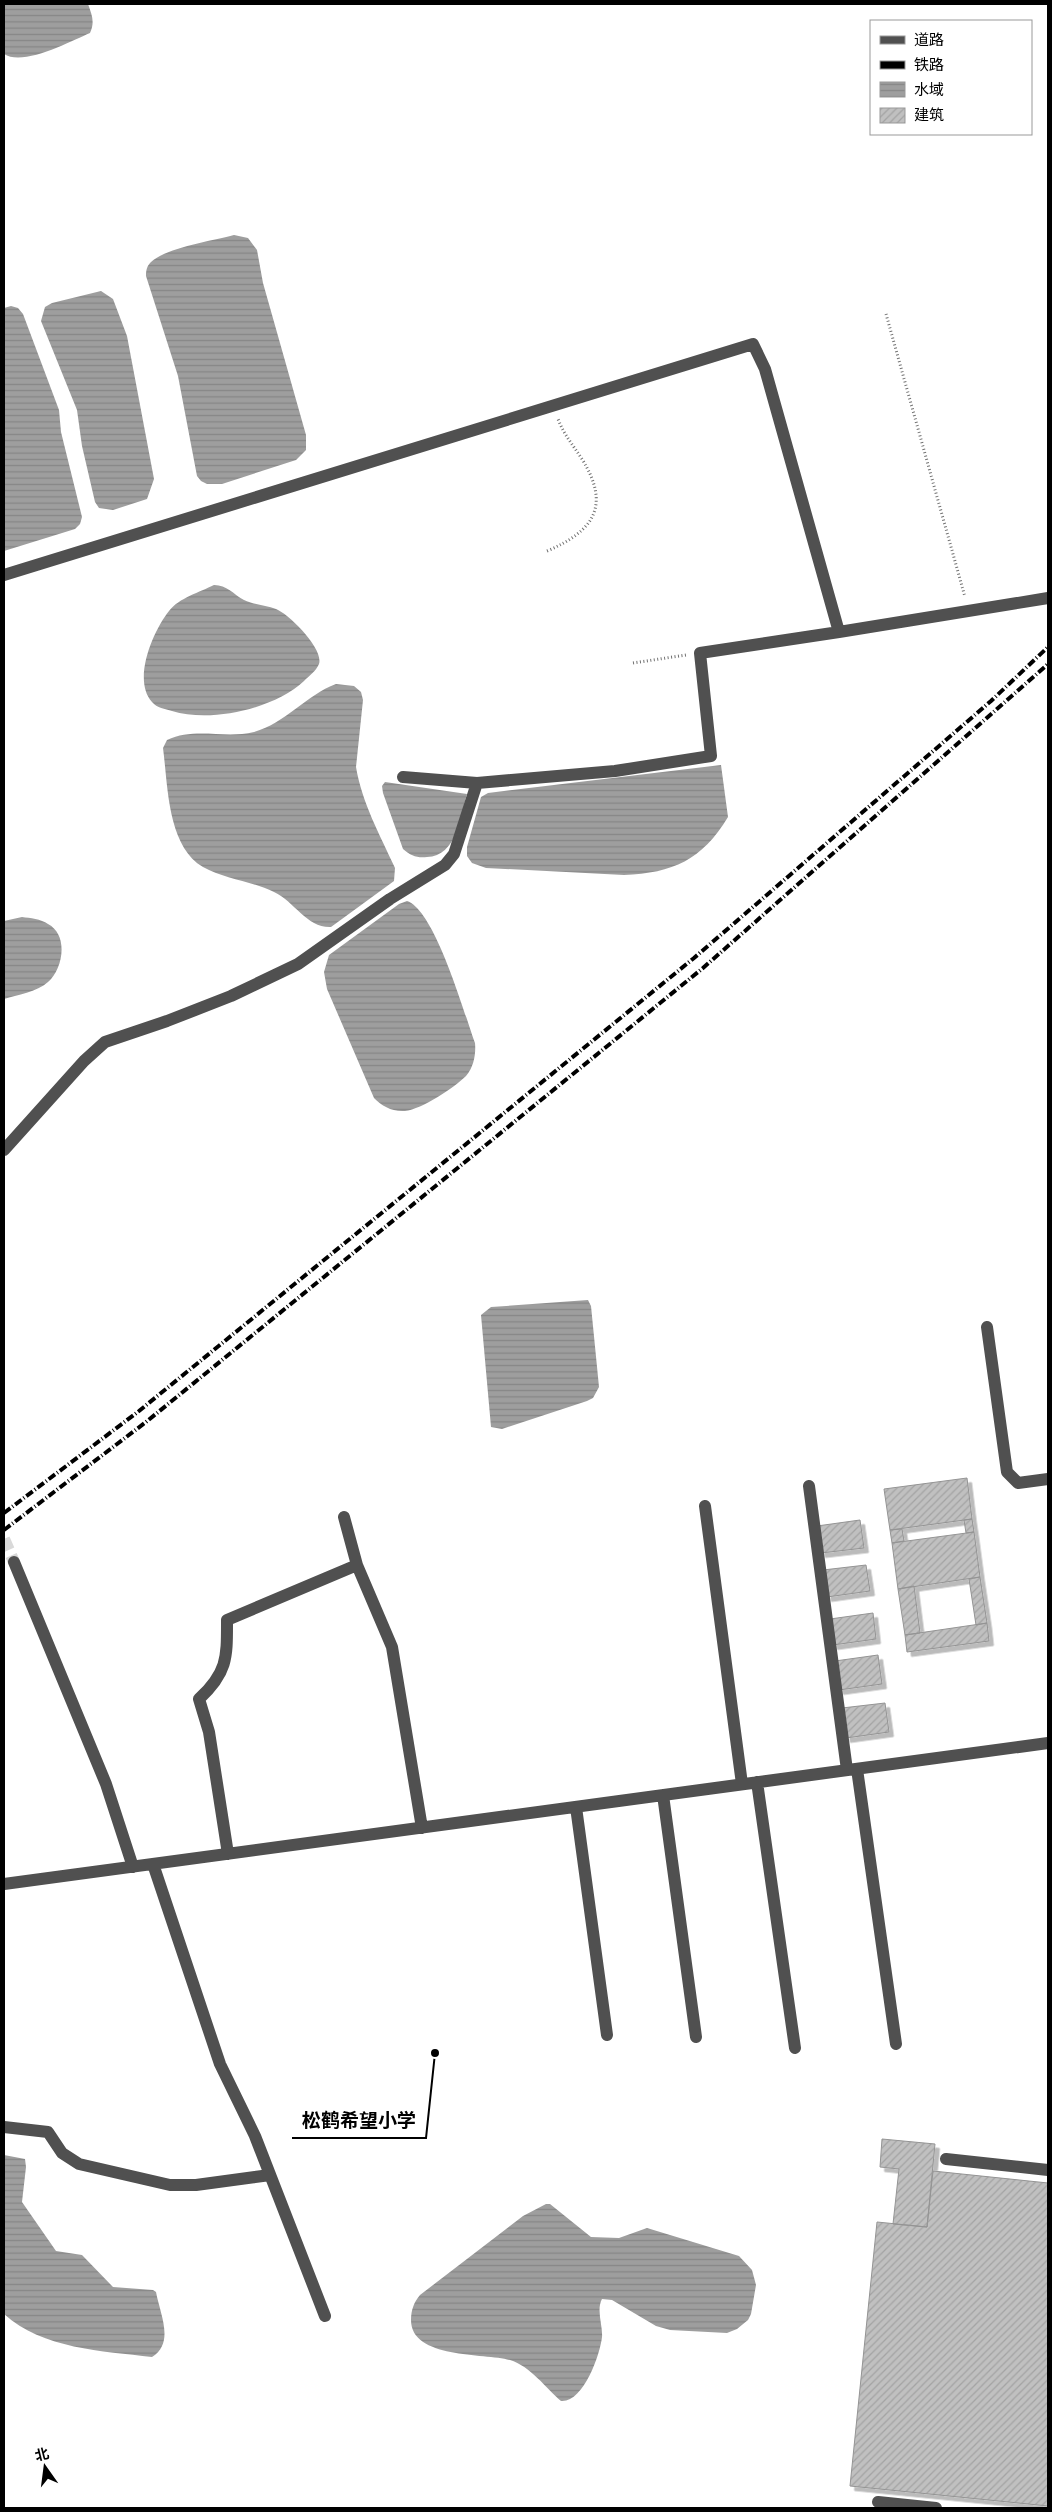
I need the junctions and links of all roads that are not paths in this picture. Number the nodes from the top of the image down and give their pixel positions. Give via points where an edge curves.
1 (4, 575) edge
2 (1048, 598) edge
3 (840, 632) junction
4 (403, 777) dead end
5 (477, 783) junction
6 (4, 1150) edge
7 (987, 1327) dead end
8 (1048, 1479) edge
9 (809, 1486) dead end
10 (705, 1506) dead end
11 (344, 1517) dead end
12 (14, 1562) tunnel mouth
13 (357, 1565) junction
14 (1048, 1743) edge
15 (852, 1770) junction
16 (757, 1782) junction
17 (742, 1784) junction
18 (663, 1795) junction
19 (576, 1807) junction
20 (422, 1828) junction
21 (228, 1854) junction
22 (153, 1864) junction
23 (133, 1867) junction
24 (4, 1884) edge
25 (607, 2035) dead end
26 (696, 2037) dead end
27 (896, 2044) dead end
28 (795, 2048) dead end
29 (4, 2127) edge
30 (946, 2159) dead end
31 (1048, 2170) edge
32 (270, 2175) junction
33 (325, 2316) dead end
34 (878, 2502) dead end
35 (936, 2508) edge

1 - 3 street via 753,344 764,369
2 - 3 street
3 - 5 street via 700,653 711,756 614,771
4 - 5 street
5 - 6 street via 454,854 445,865 390,899 298,964 167,1022 105,1042
7 - 8 street via 1007,1472 1018,1483
9 - 15 street
10 - 17 street
11 - 13 street
12 - 23 street via 106,1784
13 - 20 street via 392,1647
13 - 21 street via 227,1620 223,1671 199,1699 209,1732
14 - 15 street
15 - 16 street
15 - 27 street
16 - 17 street
16 - 28 street
17 - 18 street
18 - 19 street
18 - 26 street
19 - 20 street
19 - 25 street
20 - 21 street
21 - 22 street
22 - 23 street
22 - 32 street via 220,2064
23 - 24 street
29 - 32 street via 48,2132 62,2153 80,2164 170,2185 196,2185
30 - 31 street
32 - 33 street
34 - 35 street

